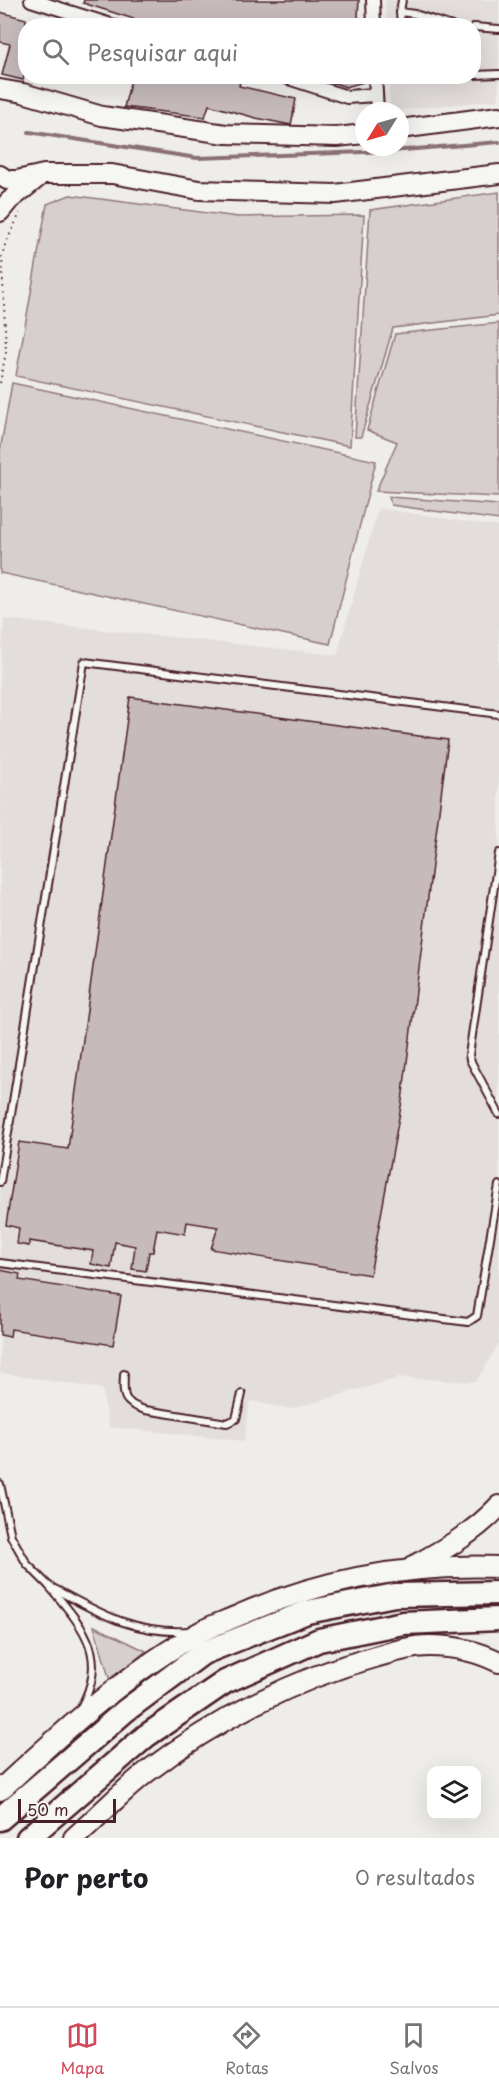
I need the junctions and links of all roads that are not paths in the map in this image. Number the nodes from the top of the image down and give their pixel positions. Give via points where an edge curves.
1 (31, 0) edge
2 (373, 0) edge
3 (402, 0) edge
4 (400, 12) junction
5 (88, 18) edge
6 (374, 18) edge
7 (400, 18) edge
8 (427, 18) edge
9 (481, 28) edge
10 (499, 29) edge
11 (499, 74) edge
12 (481, 75) edge
13 (307, 84) edge
14 (375, 84) edge
15 (0, 88) edge
16 (23, 93) junction
17 (375, 95) junction
18 (0, 102) edge
19 (376, 102) edge
20 (499, 116) edge
21 (409, 128) edge
22 (355, 135) edge
23 (44, 174) junction
24 (499, 174) edge
25 (0, 175) edge
26 (0, 212) edge
27 (499, 714) edge
28 (499, 853) edge
29 (499, 1114) edge
30 (0, 1182) edge
31 (499, 1185) edge
32 (0, 1263) edge
33 (124, 1374) dead end
34 (242, 1394) dead end
35 (0, 1484) edge
36 (499, 1506) edge
37 (499, 1566) edge
38 (410, 1569) junction
39 (49, 1586) junction
40 (499, 1593) edge
41 (499, 1618) edge
42 (204, 1630) junction
43 (499, 1662) edge
44 (72, 1724) junction
45 (0, 1790) edge
46 (0, 1819) edge
47 (28, 1838) edge
48 (74, 1838) edge

1 - 5 street
2 - 6 street
3 - 4 lane
4 - 7 lane
4 - 8 lane
9 - 10 lane
11 - 12 lane
13 - 17 street via 348,97
14 - 17 street
15 - 16 main road
16 - 18 main road
16 - 22 main road via 102,116 226,134
17 - 19 street
20 - 21 main road
23 - 24 main road via 112,174 199,190 335,194
23 - 25 main road via 17,180
23 - 26 main road
27 - 30 lane via 84,662
28 - 29 lane via 469,1054
31 - 32 lane via 477,1316 468,1323
33 - 34 lane via 123,1393 128,1402 145,1410 227,1423 237,1419
35 - 39 lane via 11,1536 27,1564
36 - 38 main road via 483,1523
37 - 38 main road
38 - 42 main road via 364,1576 277,1599
39 - 42 lane via 128,1625 165,1632
39 - 44 lane via 80,1622 91,1648 93,1679
40 - 46 highway via 395,1595 307,1612 203,1653 125,1711
41 - 47 highway via 403,1623 319,1640 225,1682 146,1736
42 - 44 main road via 148,1666
43 - 48 main road via 453,1647 426,1646 356,1662 306,1681 241,1711 184,1745 147,1772
44 - 45 main road

